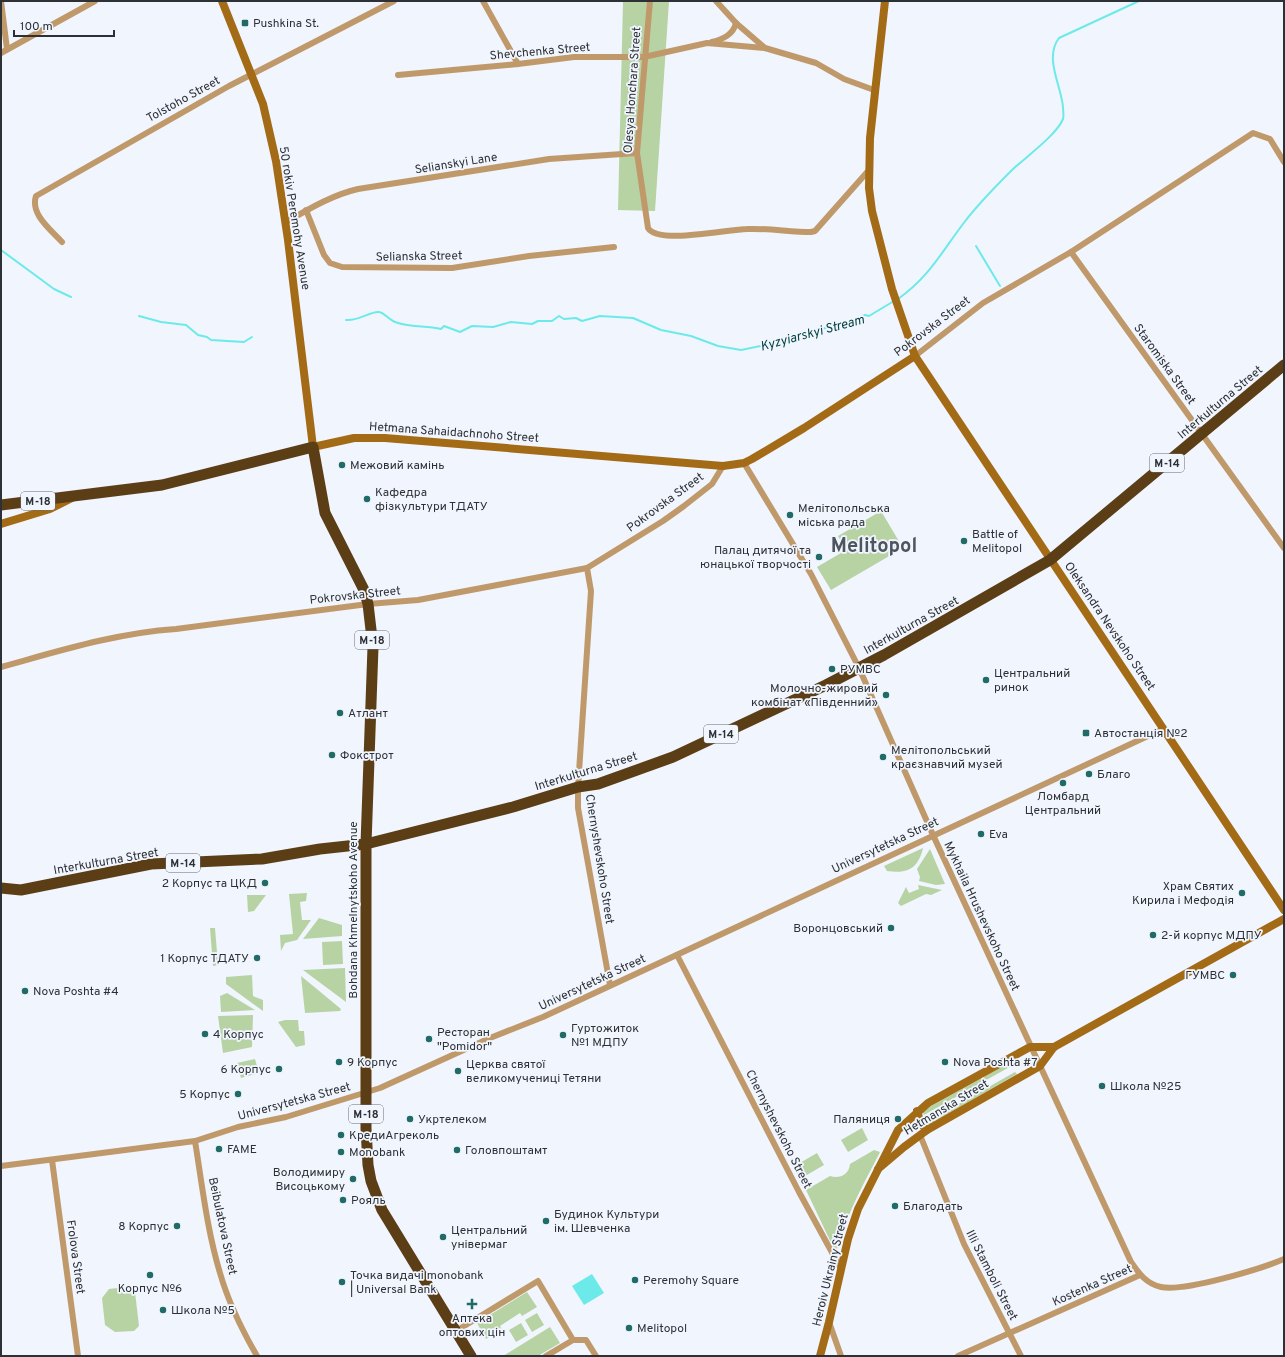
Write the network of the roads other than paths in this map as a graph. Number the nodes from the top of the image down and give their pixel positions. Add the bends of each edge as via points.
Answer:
1 (1, 1) edge
2 (95, 1) edge
3 (222, 1) edge
4 (394, 1) edge
5 (483, 1) edge
6 (650, 1) edge
7 (716, 1) edge
8 (885, 1) edge
9 (736, 23) junction
10 (707, 43) junction
11 (765, 48) junction
12 (8, 49) junction
13 (1, 52) edge
14 (644, 57) junction
15 (518, 64) junction
16 (251, 74) junction
17 (398, 75) dead end
18 (874, 90) junction
19 (637, 153) junction
20 (1284, 162) edge
21 (869, 170) junction
22 (306, 210) junction
23 (286, 222) junction
24 (62, 242) dead end
25 (614, 247) dead end
26 (1071, 252) junction
27 (915, 356) junction
28 (1284, 366) edge
29 (1202, 434) junction
30 (313, 447) junction
31 (744, 463) junction
32 (723, 466) junction
33 (75, 497) junction
34 (1, 505) edge
35 (1, 524) edge
36 (1284, 548) edge
37 (1050, 560) junction
38 (587, 568) junction
39 (368, 604) junction
40 (1, 667) edge
41 (859, 668) junction
42 (1163, 728) junction
43 (578, 787) junction
44 (933, 835) junction
45 (366, 844) junction
46 (1, 888) edge
47 (1284, 910) edge
48 (1284, 919) edge
49 (676, 955) junction
50 (610, 986) junction
51 (1030, 1047) junction
52 (1054, 1047) junction
53 (1040, 1066) junction
54 (366, 1093) junction
55 (917, 1111) junction
56 (924, 1133) junction
57 (195, 1141) junction
58 (52, 1160) junction
59 (1, 1166) edge
60 (878, 1169) junction
61 (1284, 1259) edge
62 (841, 1269) junction
63 (1140, 1275) junction
64 (829, 1322) junction
65 (456, 1331) junction
66 (1010, 1334) junction
67 (573, 1340) junction
68 (78, 1356) edge
69 (257, 1356) edge
70 (471, 1356) edge
71 (546, 1356) edge
72 (596, 1356) edge
73 (820, 1356) edge
74 (840, 1356) edge
75 (958, 1356) edge
76 (1021, 1356) edge

1 - 12 street
2 - 12 street
3 - 16 main road, 50 rokiv Peremohy Avenue
4 - 16 street, Tolstoho Street
5 - 15 street
6 - 14 street, Olesya Honchara Street
7 - 9 street
8 - 18 main road, Oleksandra Nevskoho Street
9 - 10 street, Shevchenka Street via 735,29 726,37
9 - 11 street
10 - 11 street, Shevchenka Street
10 - 14 street, Shevchenka Street
11 - 18 street, Shevchenka Street via 816,63 844,79
12 - 13 street
14 - 15 street, Shevchenka Street via 574,57
14 - 19 street, Olesya Honchara Street
15 - 17 street, Shevchenka Street
16 - 23 main road, 50 rokiv Peremohy Avenue via 264,111 276,161
16 - 24 street, Tolstoho Street via 36,196 34,203 37,214
18 - 21 main road, Oleksandra Nevskoho Street
19 - 21 street, Olesya Honchara Street via 648,228 656,234 678,235 746,229 811,232
19 - 22 street, Selianskyi Lane via 549,159 358,189
20 - 26 street, Pokrovska Street via 1270,139 1254,133
21 - 27 main road, Oleksandra Nevskoho Street via 872,211 892,289
22 - 23 street, Selianskyi Lane
22 - 25 street, Selianska Street via 324,255 330,263 342,267 452,268 529,256
23 - 30 main road, 50 rokiv Peremohy Avenue
26 - 27 street, Pokrovska Street via 983,303
26 - 29 street, Staromiska Street
27 - 31 main road, Pokrovska Street via 804,428
27 - 37 main road, Oleksandra Nevskoho Street
28 - 29 highway, Interkulturna Street / М-14
29 - 36 street, Staromiska Street
29 - 37 highway, Interkulturna Street / М-14
30 - 32 main road, Hetmana Sahaidachnoho Street via 354,438 386,438
30 - 33 highway, Hetmana Sahaidachnoho Street / М-18 via 162,485
30 - 39 highway, Bohdana Khmelnytskoho Avenue / М-18 via 325,513 364,590
31 - 32 main road, Pokrovska Street
31 - 41 street, Mykhaila Hrushevskoho Street via 811,574
32 - 38 street, Pokrovska Street via 712,484 684,506
33 - 34 highway, М-18
33 - 35 main road, Hetmana Sahaidachnoho Street via 50,509
37 - 41 highway, Interkulturna Street / М-14
37 - 42 main road, Oleksandra Nevskoho Street
38 - 39 street, Pokrovska Street via 418,600
38 - 43 street, Chernyshevskoho Street via 592,591
39 - 40 street, Pokrovska Street via 145,631
39 - 45 highway, Bohdana Khmelnytskoho Avenue / М-18 via 373,647
41 - 43 highway, Interkulturna Street / М-14 via 673,757 598,784
41 - 44 street, Mykhaila Hrushevskoho Street
42 - 44 street, Universytetska Street
42 - 47 main road, Oleksandra Nevskoho Street
43 - 45 highway, Interkulturna Street / М-14
43 - 50 street, Chernyshevskoho Street via 578,808
44 - 49 street, Universytetska Street
44 - 51 street, Mykhaila Hrushevskoho Street
45 - 46 highway, Interkulturna Street / М-14 via 262,859 151,864 21,890
45 - 54 highway, Bohdana Khmelnytskoho Avenue / М-18
48 - 52 main road, Hetmanska Street
49 - 50 street, Universytetska Street
49 - 62 street, Chernyshevskoho Street
50 - 54 street, Universytetska Street
51 - 52 main road, Hetmanska Street
51 - 53 street, Mykhaila Hrushevskoho Street
51 - 55 main road, Hetmanska Street via 928,1102
52 - 53 main road, Hetmanska Street
53 - 56 main road, Hetmanska Street
53 - 63 street, Mykhaila Hrushevskoho Street via 1131,1262
54 - 57 street, Universytetska Street
54 - 65 highway, Bohdana Khmelnytskoho Avenue / М-18 via 368,1166 375,1194 382,1210
55 - 56 main road
55 - 60 main road, Hetmanska Street via 898,1130
56 - 60 main road, Hetmanska Street
56 - 66 street, Illi Stamboli Street via 964,1244
57 - 58 street, Universytetska Street
57 - 69 street, Beibulatova Street via 208,1221 220,1274 231,1304
58 - 59 street, Universytetska Street
58 - 68 street, Frolova Street
60 - 62 main road, Heroiv Ukrainy Street via 858,1209
61 - 63 street, Kostenka Street via 1229,1277 1174,1287 1150,1283
62 - 64 main road, Heroiv Ukrainy Street
63 - 66 street, Kostenka Street
64 - 73 main road, Heroiv Ukrainy Street
64 - 74 street
65 - 67 street via 538,1281
65 - 70 highway, Bohdana Khmelnytskoho Avenue / М-18
66 - 75 street, Kostenka Street
66 - 76 street, Illi Stamboli Street
67 - 71 street
67 - 72 street via 586,1340

